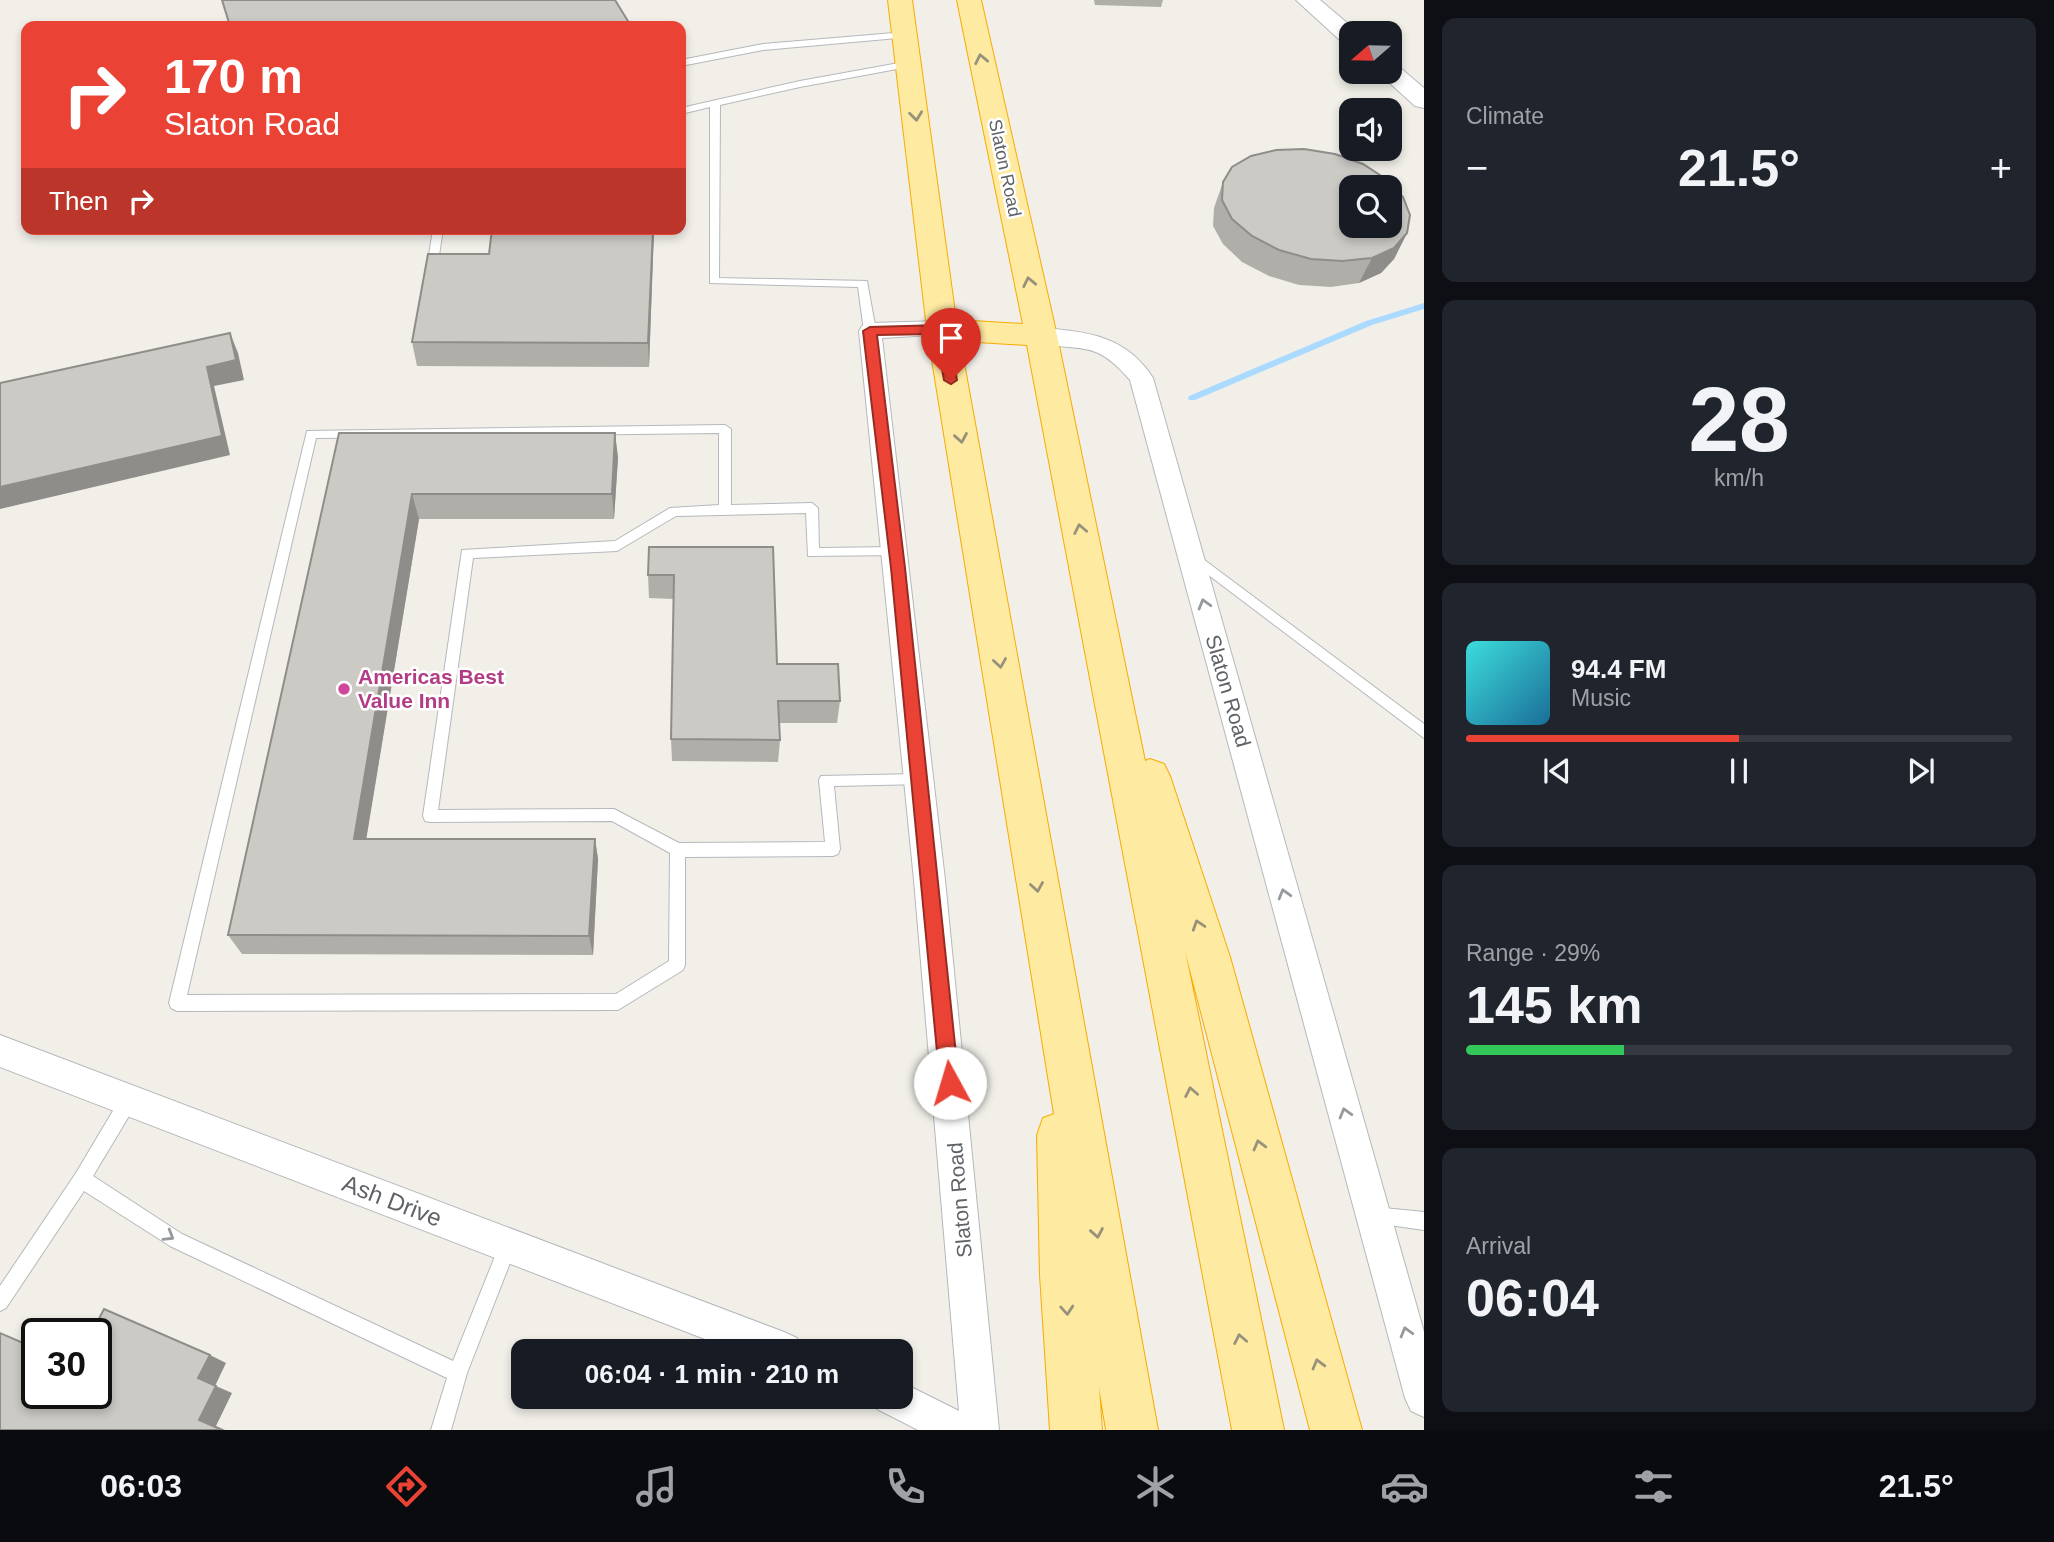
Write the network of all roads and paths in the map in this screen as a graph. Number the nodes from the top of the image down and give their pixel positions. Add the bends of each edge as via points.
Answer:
1 (900, 0) edge
2 (969, 0) edge
3 (1307, 0) edge
4 (1339, 28) edge
5 (908, 50) junction
6 (686, 61) edge
7 (1402, 82) edge
8 (1424, 101) edge
9 (715, 104) junction
10 (686, 110) edge
11 (437, 235) edge
12 (433, 262) edge
13 (942, 329) junction
14 (870, 331) junction
15 (1041, 336) junction
16 (725, 509) junction
17 (896, 552) junction
18 (1190, 554) junction
19 (1093, 596) junction
20 (1424, 732) edge
21 (919, 780) junction
22 (677, 850) junction
23 (1055, 997) junction
24 (0, 1051) edge
25 (129, 1100) junction
26 (82, 1180) junction
27 (1374, 1216) junction
28 (1424, 1221) edge
29 (508, 1245) junction
30 (0, 1302) edge
31 (753, 1339) edge
32 (458, 1373) junction
33 (1424, 1398) edge
34 (913, 1408) edge
35 (441, 1430) edge
36 (958, 1430) edge
37 (980, 1430) edge
38 (1076, 1430) edge
39 (1132, 1430) edge
40 (1258, 1430) edge
41 (1336, 1430) edge

1 - 5 highway
15 -> 2 highway, Slaton Road
3 - 4 street
5 - 6 lane via 763,47
5 - 9 lane
5 -> 13 highway
7 - 8 street
9 - 10 lane
9 - 14 lane via 714,281 863,284
11 - 12 lane
13 - 14 street
13 - 15 highway
13 -> 23 highway
14 - 17 street, Slaton Road
15 - 18 street, Slaton Road via 1095,340 1124,356 1141,378
19 -> 15 highway, Slaton Road
16 - 17 lane via 812,508 813,553
16 - 22 lane via 674,511 617,546 467,553 430,816 614,815
16 - 22 lane via 725,429 311,433 177,1003 618,1002 677,965
17 - 21 street, Slaton Road
18 - 20 lane
27 -> 18 street, Slaton Road
40 -> 19 highway, Slaton Road
41 -> 19 highway via 1208,957
21 - 22 lane via 826,780 833,849
21 - 37 street, Slaton Road
23 -> 38 highway
23 -> 39 highway
24 - 25 street, Ash Drive
25 - 26 lane
25 - 29 street, Ash Drive
26 - 30 lane
26 -> 32 lane via 176,1240
27 - 28 lane
33 -> 27 street, Slaton Road
29 - 31 street, Ash Drive
29 - 32 lane
32 - 35 lane
34 - 36 street

